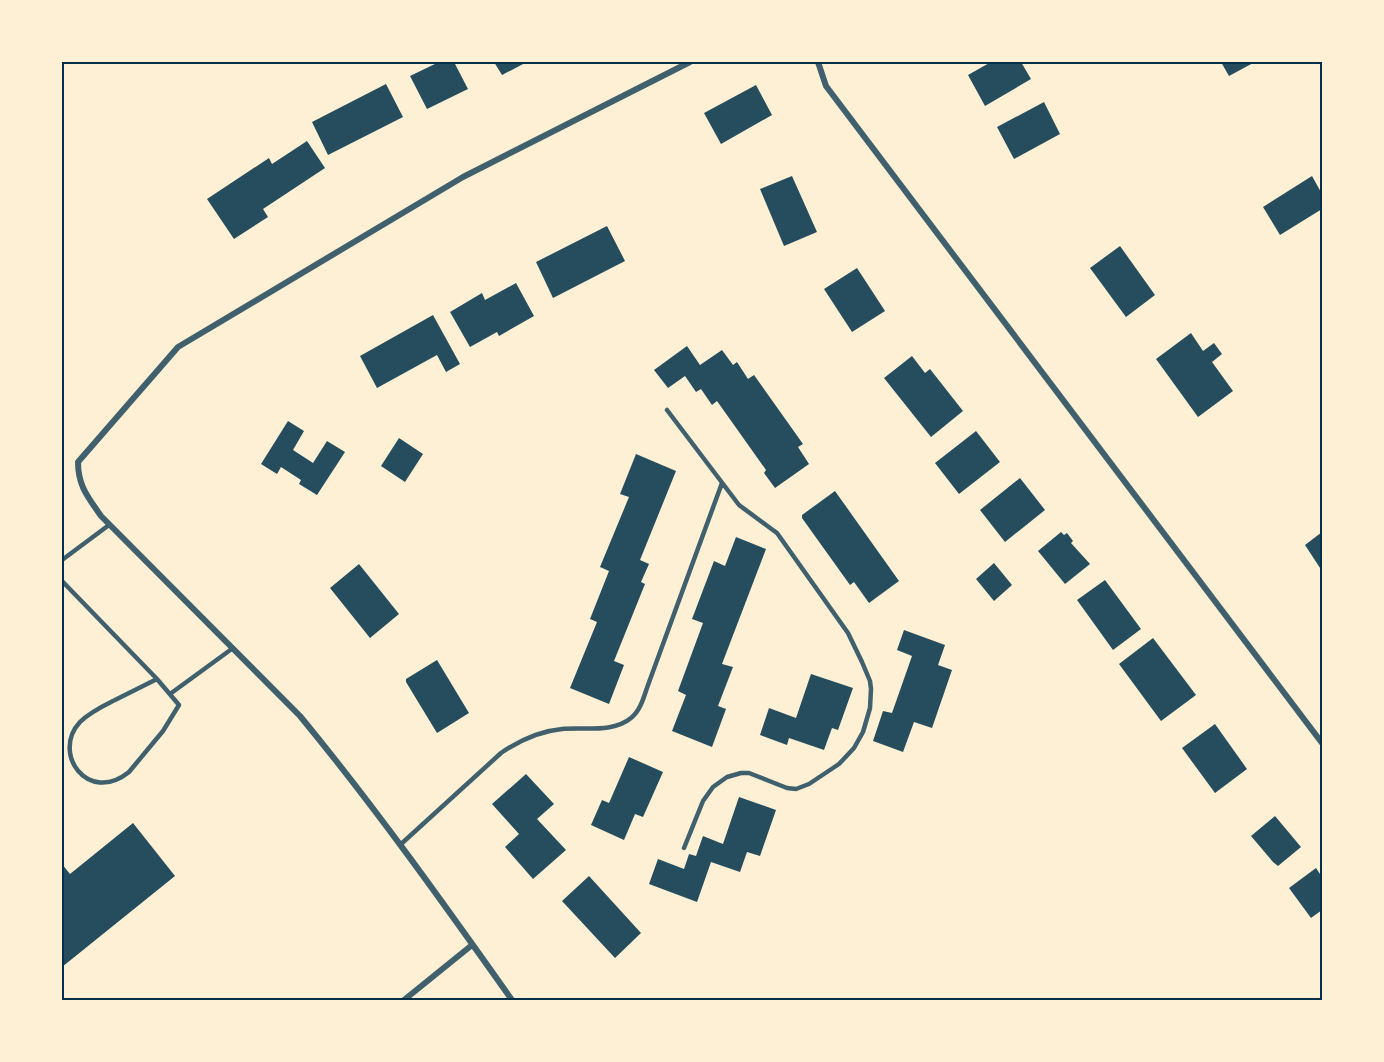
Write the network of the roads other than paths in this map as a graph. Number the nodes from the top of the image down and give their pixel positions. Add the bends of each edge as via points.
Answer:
1 (690, 62) edge
2 (818, 62) edge
3 (667, 410) dead end
4 (722, 483) junction
5 (109, 525) junction
6 (62, 560) edge
7 (62, 581) edge
8 (233, 648) junction
9 (157, 679) junction
10 (171, 694) junction
11 (1323, 743) edge
12 (400, 845) junction
13 (684, 848) dead end
14 (472, 945) junction
15 (404, 1000) edge
16 (512, 1000) edge

1 - 5 street via 463,177 178,347 78,462 78,476 86,495
2 - 11 street via 833,96
3 - 4 lane
4 - 12 lane via 636,713 615,726 561,729 511,746
4 - 13 lane via 739,505 777,533 848,633 867,674 871,699 863,732 839,764 796,789 748,773 727,777 703,801
5 - 6 lane
5 - 8 street
7 - 9 lane
8 - 10 lane
8 - 12 street via 300,716
9 - 10 lane
9 - 10 lane via 92,712 79,723 71,736 70,754 80,772 101,783 116,780 129,771 179,705
12 - 14 street
14 - 15 street
14 - 16 street

